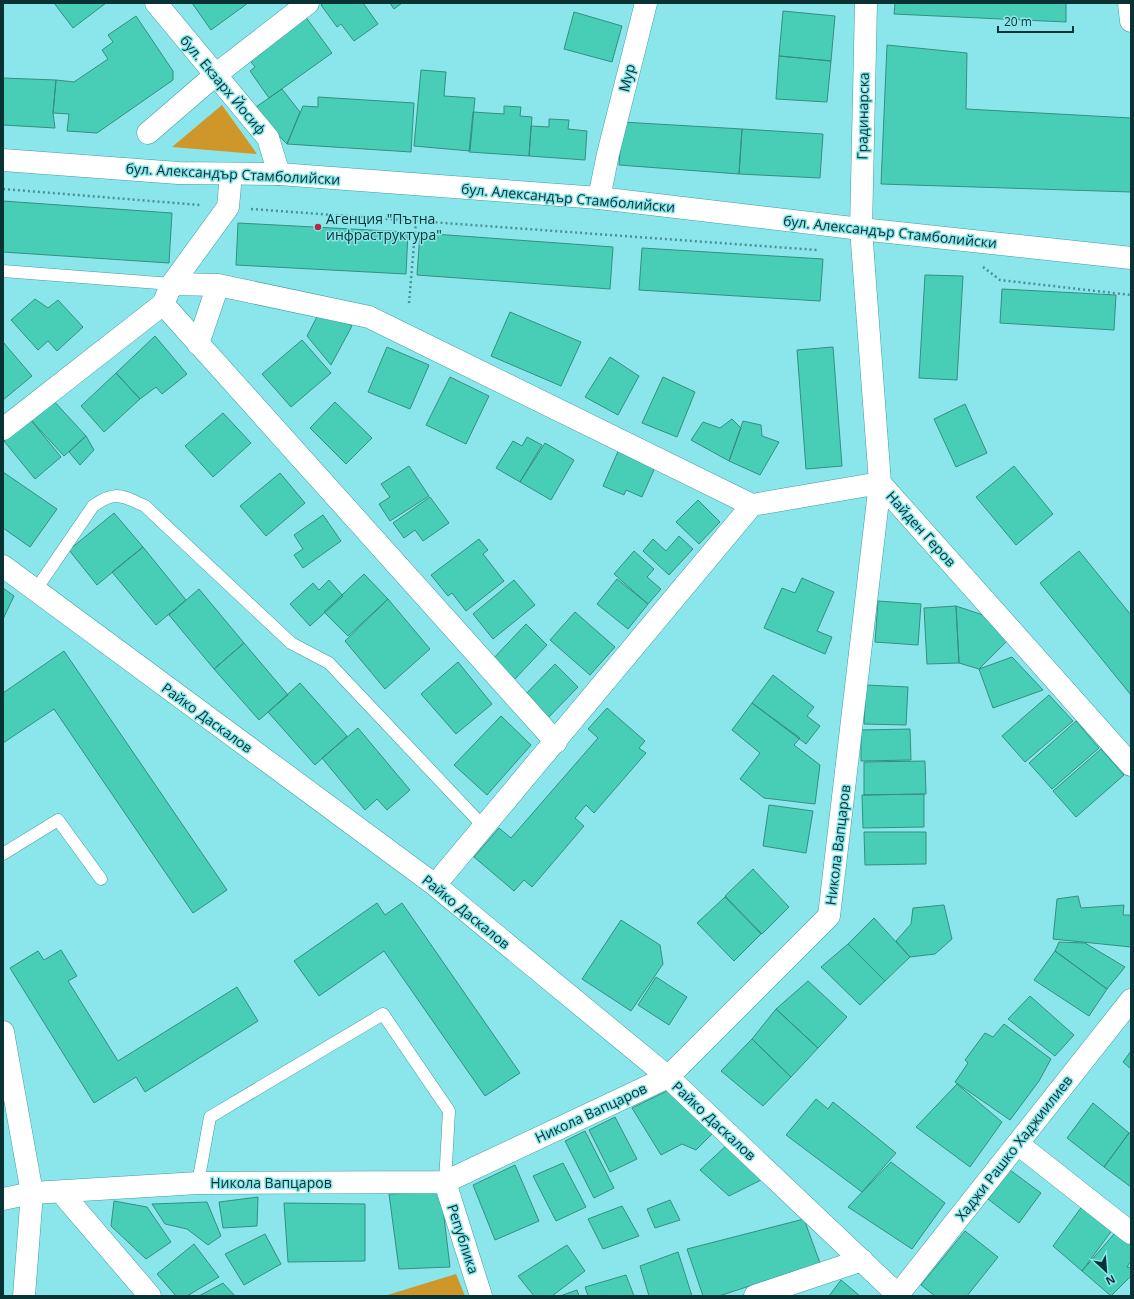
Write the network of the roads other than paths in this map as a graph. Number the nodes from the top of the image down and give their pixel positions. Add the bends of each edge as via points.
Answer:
1 (156, 3) edge
2 (308, 3) edge
3 (646, 3) edge
4 (866, 3) edge
5 (1129, 3) edge
6 (1131, 21) edge
7 (214, 76) junction
8 (148, 133) dead end
9 (3, 160) edge
10 (231, 174) junction
11 (279, 174) junction
12 (599, 198) junction
13 (860, 229) junction
14 (1131, 258) edge
15 (3, 271) edge
16 (172, 284) junction
17 (218, 286) junction
18 (163, 304) junction
19 (198, 344) junction
20 (3, 429) edge
21 (880, 483) junction
22 (752, 505) junction
23 (3, 566) edge
24 (35, 591) junction
25 (556, 742) junction
26 (1131, 765) edge
27 (484, 827) junction
28 (3, 854) edge
29 (102, 879) dead end
30 (435, 886) junction
31 (1131, 1000) edge
32 (3, 1032) edge
33 (668, 1077) junction
34 (1018, 1144) junction
35 (444, 1182) junction
36 (198, 1184) junction
37 (60, 1192) junction
38 (32, 1193) junction
39 (3, 1199) edge
40 (1131, 1233) edge
41 (862, 1260) junction
42 (24, 1296) edge
43 (150, 1296) edge
44 (481, 1296) edge
45 (756, 1296) edge
46 (898, 1296) edge

1 - 7 street, бул. Екзарх Йосиф
2 - 7 street
3 - 12 street, Мур
4 - 13 street, Градинарска
5 - 6 street
7 - 8 street
7 - 11 street, бул. Екзарх Йосиф via 268,138
9 - 10 street, бул. Александър Стамболийски via 163,172
10 - 11 street, бул. Александър Стамболийски
10 - 16 street via 228,207
11 - 12 street, бул. Александър Стамболийски
12 - 13 street, бул. Александър Стамболийски
13 - 14 street, бул. Александър Стамболийски
13 - 21 street, Найден Геров
15 - 16 lane
16 - 17 street
16 - 18 street
17 - 19 street
17 - 22 street via 369,317
18 - 19 street
18 - 20 street
19 - 25 street
21 - 22 street
21 - 26 street, Найден Геров
21 - 33 street, Никола Вапцаров via 829,916
22 - 25 street
23 - 24 street, Райко Даскалов
24 - 27 lane via 93,506 104,499 119,495 146,506 292,643 329,663
24 - 30 street, Райко Даскалов
25 - 27 street
27 - 30 street
28 - 29 lane via 58,820
30 - 33 street, Райко Даскалов
31 - 34 street, Хаджи Рашко Хаджиилиев
32 - 38 street
33 - 35 street, Никола Вапцаров
33 - 41 street, Райко Даскалов
34 - 40 street
34 - 46 street, Хаджи Рашко Хаджиилиев
35 - 36 street, Никола Вапцаров
35 - 36 lane via 448,1111 382,1014 210,1117
35 - 44 street, Република
36 - 37 street, Никола Вапцаров
37 - 38 street, Никола Вапцаров
37 - 43 street
38 - 39 street, Никола Вапцаров
38 - 42 street
41 - 45 street
41 - 46 street, Райко Даскалов

